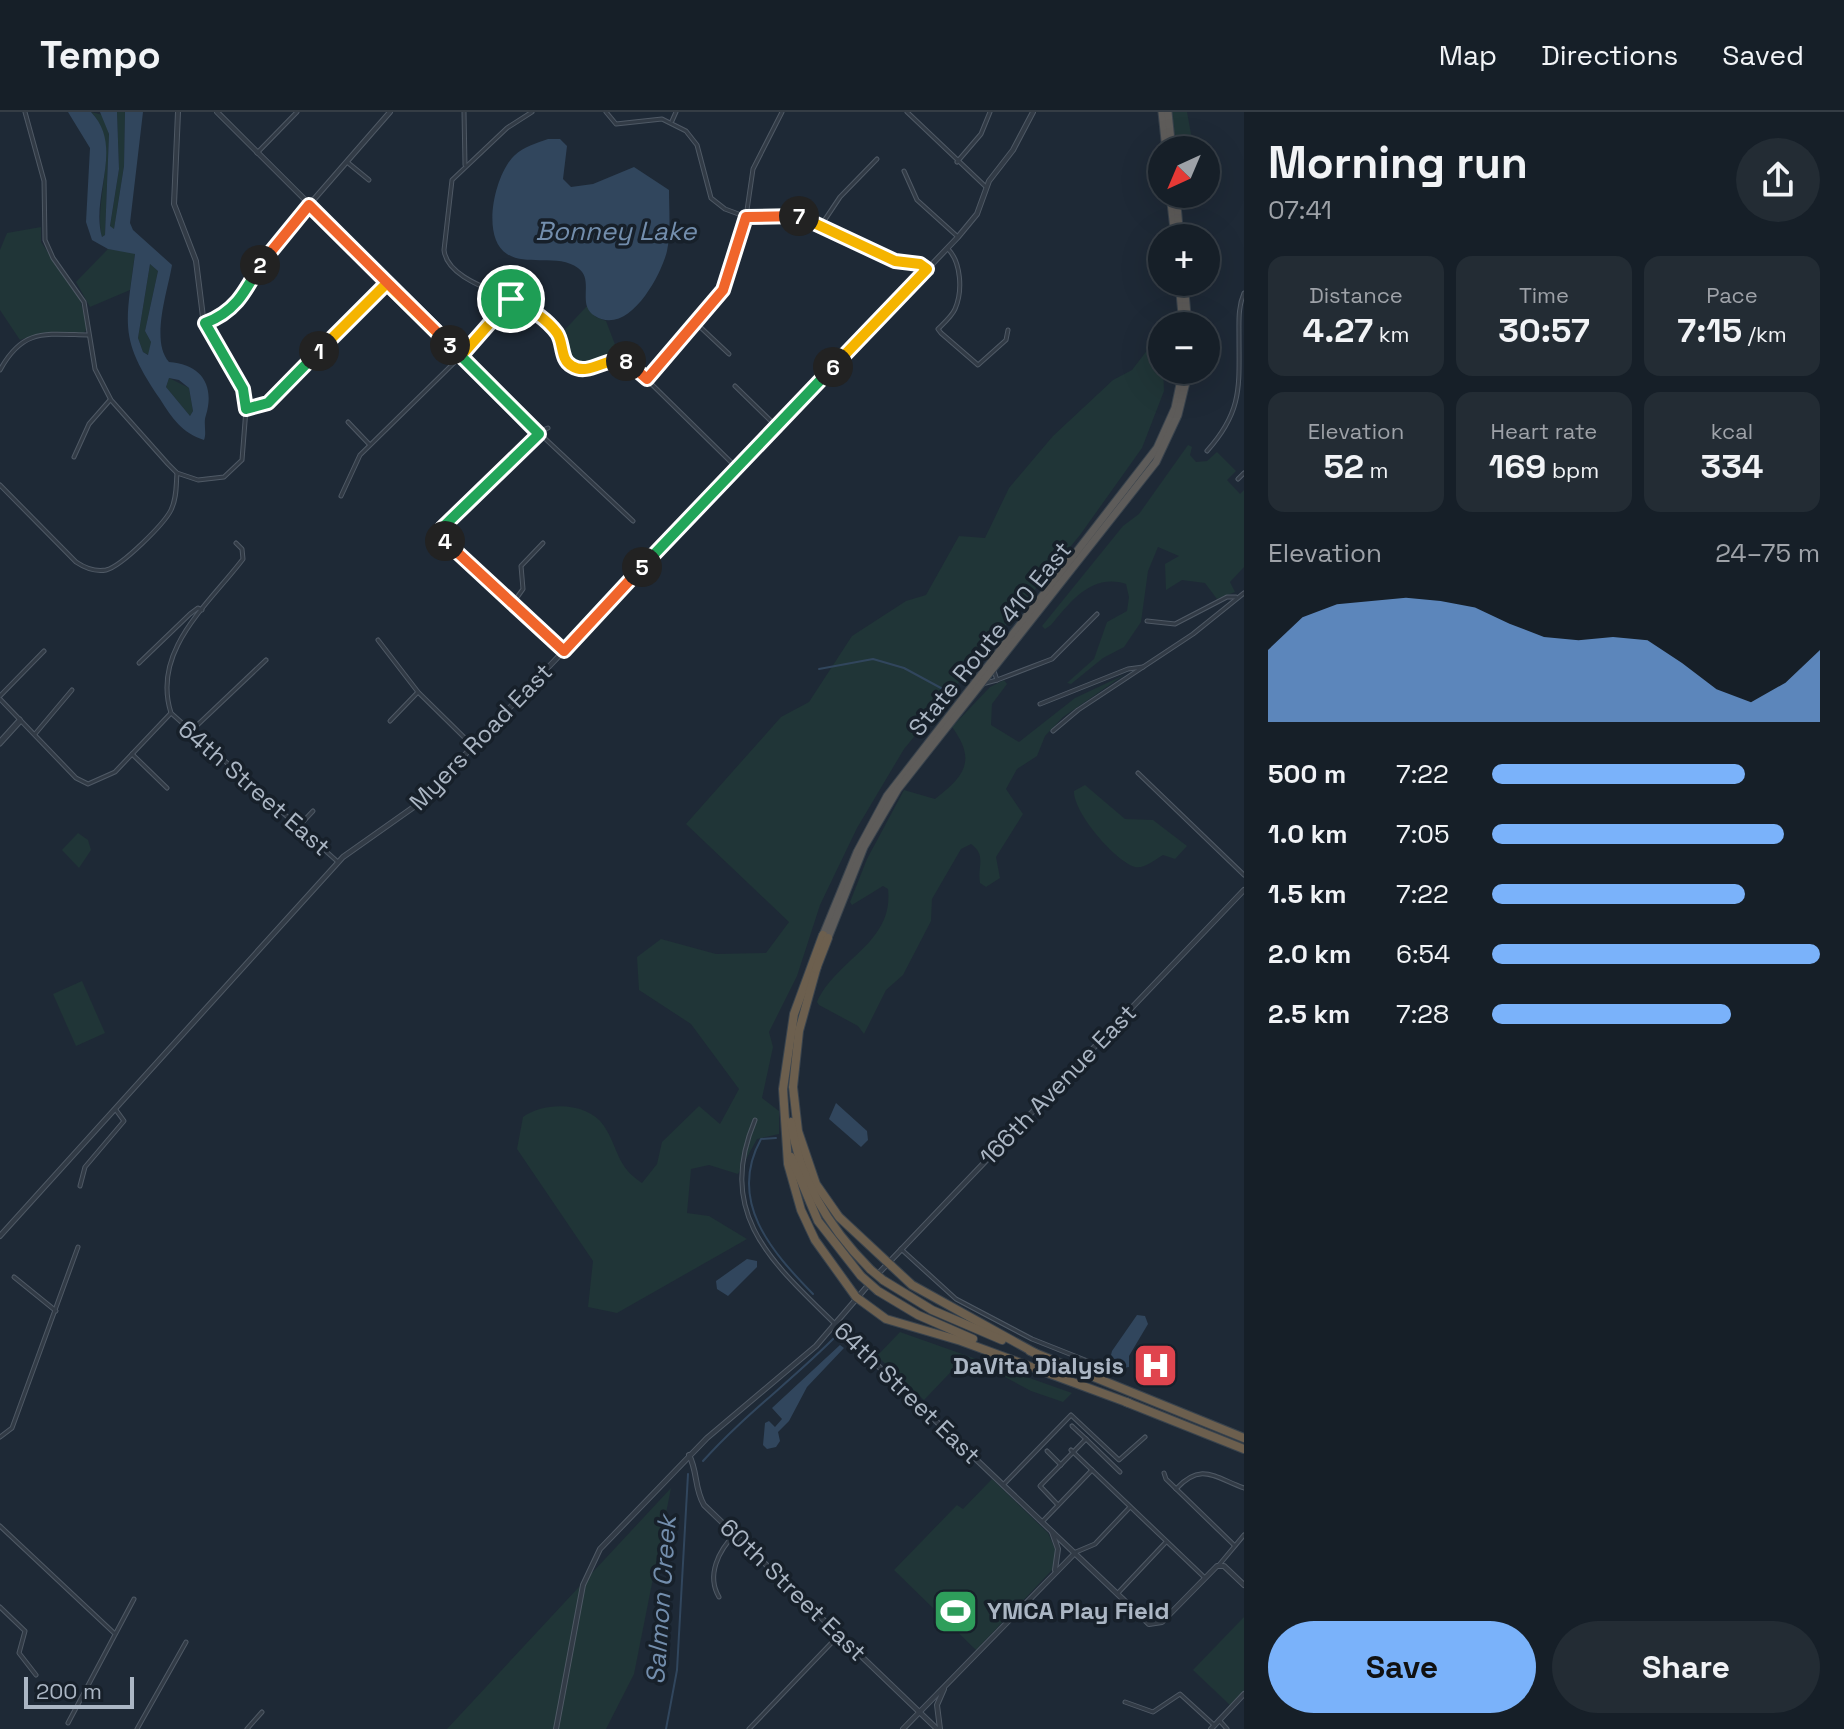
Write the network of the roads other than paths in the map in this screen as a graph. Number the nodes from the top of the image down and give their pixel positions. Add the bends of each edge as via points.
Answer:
1 (25, 112) edge
2 (178, 112) edge
3 (217, 112) edge
4 (297, 112) edge
5 (390, 112) edge
6 (464, 112) edge
7 (532, 112) edge
8 (606, 112) edge
9 (676, 112) edge
10 (782, 112) edge
11 (907, 112) edge
12 (990, 112) edge
13 (1033, 112) edge
14 (1165, 112) edge
15 (672, 121) junction
16 (1168, 136) edge
17 (257, 153) junction
18 (877, 159) dead end
19 (347, 162) junction
20 (957, 162) junction
21 (465, 165) junction
22 (904, 171) dead end
23 (369, 180) dead end
24 (987, 188) junction
25 (309, 205) junction
26 (746, 217) junction
27 (822, 224) junction
28 (958, 237) junction
29 (948, 249) junction
30 (927, 269) junction
31 (387, 283) junction
32 (1244, 293) edge
33 (511, 299) junction
34 (205, 323) junction
35 (697, 324) junction
36 (1008, 330) dead end
37 (90, 335) junction
38 (729, 354) dead end
39 (461, 356) junction
40 (0, 370) edge
41 (647, 379) junction
42 (1181, 384) edge
43 (1184, 384) edge
44 (735, 386) dead end
45 (111, 400) junction
46 (246, 409) junction
47 (348, 422) dead end
48 (776, 426) junction
49 (548, 428) dead end
50 (538, 432) junction
51 (369, 444) junction
52 (1207, 451) dead end
53 (74, 457) dead end
54 (737, 468) junction
55 (177, 473) junction
56 (1244, 473) edge
57 (1238, 479) dead end
58 (0, 485) edge
59 (341, 496) dead end
60 (633, 521) dead end
61 (236, 543) dead end
62 (543, 543) dead end
63 (1244, 593) edge
64 (1236, 597) junction
65 (513, 603) junction
66 (202, 610) junction
67 (1097, 614) dead end
68 (1147, 621) dead end
69 (378, 640) dead end
70 (44, 651) dead end
71 (564, 651) junction
72 (1004, 654) junction
73 (266, 660) dead end
74 (139, 663) dead end
75 (1143, 667) junction
76 (997, 680) junction
77 (979, 685) junction
78 (72, 690) dead end
79 (418, 692) junction
80 (0, 698) edge
81 (1040, 704) dead end
82 (171, 713) junction
83 (20, 720) junction
84 (390, 721) dead end
85 (1053, 731) dead end
86 (190, 732) junction
87 (35, 734) junction
88 (0, 742) edge
89 (473, 746) junction
90 (132, 754) junction
91 (1138, 773) dead end
92 (167, 788) dead end
93 (313, 811) dead end
94 (298, 827) junction
95 (338, 862) junction
96 (1244, 875) edge
97 (1244, 890) edge
98 (826, 937) junction
99 (817, 966) junction
100 (116, 1110) junction
101 (755, 1120) dead end
102 (785, 1125) junction
103 (80, 1186) dead end
104 (0, 1236) edge
105 (78, 1247) dead end
106 (901, 1249) junction
107 (888, 1264) junction
108 (14, 1277) dead end
109 (856, 1297) junction
110 (56, 1311) junction
111 (835, 1324) junction
112 (1035, 1353) junction
113 (1102, 1362) dead end
114 (1129, 1403) junction
115 (1072, 1426) dead end
116 (0, 1437) edge
117 (1145, 1437) dead end
118 (1244, 1438) edge
119 (1086, 1439) junction
120 (1244, 1449) edge
121 (1047, 1451) dead end
122 (1072, 1451) junction
123 (689, 1455) junction
124 (1061, 1465) junction
125 (1092, 1470) junction
126 (1120, 1472) dead end
127 (1164, 1473) dead end
128 (1003, 1485) junction
129 (1244, 1488) edge
130 (1176, 1489) junction
131 (1058, 1505) junction
132 (1130, 1507) junction
133 (1042, 1522) junction
134 (0, 1526) edge
135 (1051, 1530) junction
136 (735, 1534) junction
137 (1244, 1535) edge
138 (1166, 1542) junction
139 (1234, 1545) junction
140 (1075, 1553) junction
141 (1219, 1565) junction
142 (1052, 1575) junction
143 (1204, 1577) junction
144 (1244, 1585) edge
145 (1117, 1594) junction
146 (719, 1597) dead end
147 (134, 1599) dead end
148 (0, 1607) edge
149 (114, 1633) junction
150 (839, 1635) junction
151 (186, 1642) dead end
152 (36, 1675) dead end
153 (947, 1684) junction
154 (1244, 1694) edge
155 (1125, 1702) dead end
156 (262, 1712) dead end
157 (920, 1712) junction
158 (1219, 1720) junction
159 (68, 1723) dead end
160 (1212, 1727) edge
161 (137, 1729) edge
162 (247, 1729) edge
163 (556, 1729) edge
164 (749, 1729) edge
165 (903, 1729) edge
166 (939, 1729) edge
167 (1227, 1729) edge

1 - 37 street via 44,181 45,240 84,302
2 - 34 street via 174,204 196,261
3 - 17 street
4 - 17 street
5 - 19 street
6 - 21 street
7 - 21 street
8 - 15 street via 619,125
9 - 15 street
10 - 26 street via 753,169
11 - 20 street
12 - 20 street via 981,134
13 - 24 street, Myers Road East
14 - 16 highway
15 - 26 street via 695,141 713,201
17 - 25 street
18 - 27 street
19 - 23 street
19 - 25 street
20 - 24 street
21 - 33 street via 450,185 445,258
22 - 28 street via 912,194
24 - 28 street, Myers Road East via 977,214
25 - 31 street
25 - 34 street via 272,247 235,307
26 - 27 street via 804,216
26 - 35 street via 729,279
27 - 30 street via 884,256
28 - 29 street, Myers Road East
29 - 30 street, Myers Road East
29 - 36 street via 958,263 957,302 938,329 978,365 1006,340
30 - 48 street, Myers Road East
31 - 39 street
31 - 46 street via 273,399
32 - 52 street via 1238,400 1225,431
33 - 39 street
33 - 41 street via 555,331 572,366 584,369 622,359
34 - 46 street via 243,389
35 - 38 street
35 - 41 street
37 - 40 street via 29,337
37 - 45 street via 95,369
39 - 50 street
39 - 51 street
41 - 54 street
42 - 98 highway, State Route 410 East via 1167,429 1146,465 887,796 857,852
43 - 72 highway, State Route 410 East via 1178,415 1151,468
44 - 48 street
45 - 53 street via 89,424
45 - 55 street
46 - 55 street via 243,456 232,472 206,480
47 - 51 street
48 - 54 street, Myers Road East
49 - 50 street
50 - 60 street
50 - 65 street via 440,533
51 - 59 street
54 - 71 street, Myers Road East
55 - 58 street via 167,516 119,563 98,570 76,562
56 - 57 street
61 - 66 street via 244,556
62 - 65 street via 521,566 523,589
63 - 64 street
64 - 68 street via 1175,624
64 - 75 street
65 - 71 street
66 - 74 street via 190,614
66 - 82 street via 169,664 166,689
67 - 76 street via 1052,659
69 - 79 street
70 - 80 street
71 - 89 street, Myers Road East
72 - 76 street via 994,670
72 - 77 highway, State Route 410 East
73 - 86 street
75 - 81 street
75 - 85 street
76 - 77 street
77 - 98 highway, State Route 410 East via 911,770 876,824
78 - 87 street
79 - 84 street
79 - 89 street
80 - 83 street
82 - 86 street, 64th Street East
82 - 90 street
83 - 87 street
83 - 88 street
86 - 94 street, 64th Street East
87 - 90 street via 88,784 107,777
89 - 95 street, Myers Road East via 404,817
90 - 92 street
91 - 96 street
93 - 94 street
94 - 95 street, 64th Street East
95 - 100 street, Myers Road East
97 - 106 street, 166th Avenue East
98 - 99 highway
98 - 102 highway via 790,1028 783,1078
99 - 107 highway via 795,1055 798,1131 811,1173 830,1206
99 - 112 highway, bridge via 800,1013 789,1097 794,1142 821,1207 883,1280 932,1310
100 - 103 street via 123,1119 85,1167
100 - 104 street, Myers Road East
101 - 111 street, 64th Street East via 742,1168 750,1225 773,1261
102 - 109 highway via 788,1164 804,1220
102 - 114 highway, bridge via 812,1211 834,1245 878,1291 949,1330
105 - 110 street
106 - 107 street, 166th Avenue East
106 - 113 street via 956,1299 1040,1342 1095,1364
107 - 109 street, 166th Avenue East
107 - 112 highway via 922,1293
108 - 110 street
109 - 111 street, 166th Avenue East
109 - 114 highway via 886,1319
110 - 116 street via 12,1428
111 - 123 street, 166th Avenue East via 809,1353
111 - 128 street, 64th Street East
112 - 118 highway
114 - 120 highway
115 - 119 street
117 - 128 street via 1119,1460 1071,1415
119 - 122 street
119 - 126 street
121 - 124 street
122 - 124 street
122 - 125 street
123 - 136 street, 60th Street East via 702,1501
123 - 163 street, 166th Avenue East via 613,1532 590,1566
124 - 131 street via 1040,1486
125 - 131 street
125 - 132 street
127 - 130 street
128 - 133 street, 64th Street East
129 - 130 street via 1199,1472
130 - 139 street
131 - 133 street
132 - 138 street
132 - 140 street via 1095,1544
133 - 135 street, 64th Street East
134 - 149 street
135 - 140 street, 64th Street East
135 - 142 street via 1058,1555
136 - 146 street via 717,1557
136 - 150 street, 60th Street East
137 - 139 street
138 - 143 street
138 - 145 street
139 - 141 street
140 - 142 street
140 - 145 street, 64th Street East
141 - 143 street
141 - 144 street
142 - 153 street
143 - 145 street, 64th Street East via 1162,1622 1152,1625
147 - 149 street
148 - 152 street via 25,1631 19,1653
149 - 159 street
150 - 157 street, 60th Street East
150 - 164 street
151 - 161 street
153 - 157 street
153 - 166 street via 937,1705
154 - 158 street
155 - 160 street via 1153,1712 1180,1694
156 - 162 street
157 - 165 street
157 - 166 street, 60th Street East
158 - 160 street
158 - 167 street

